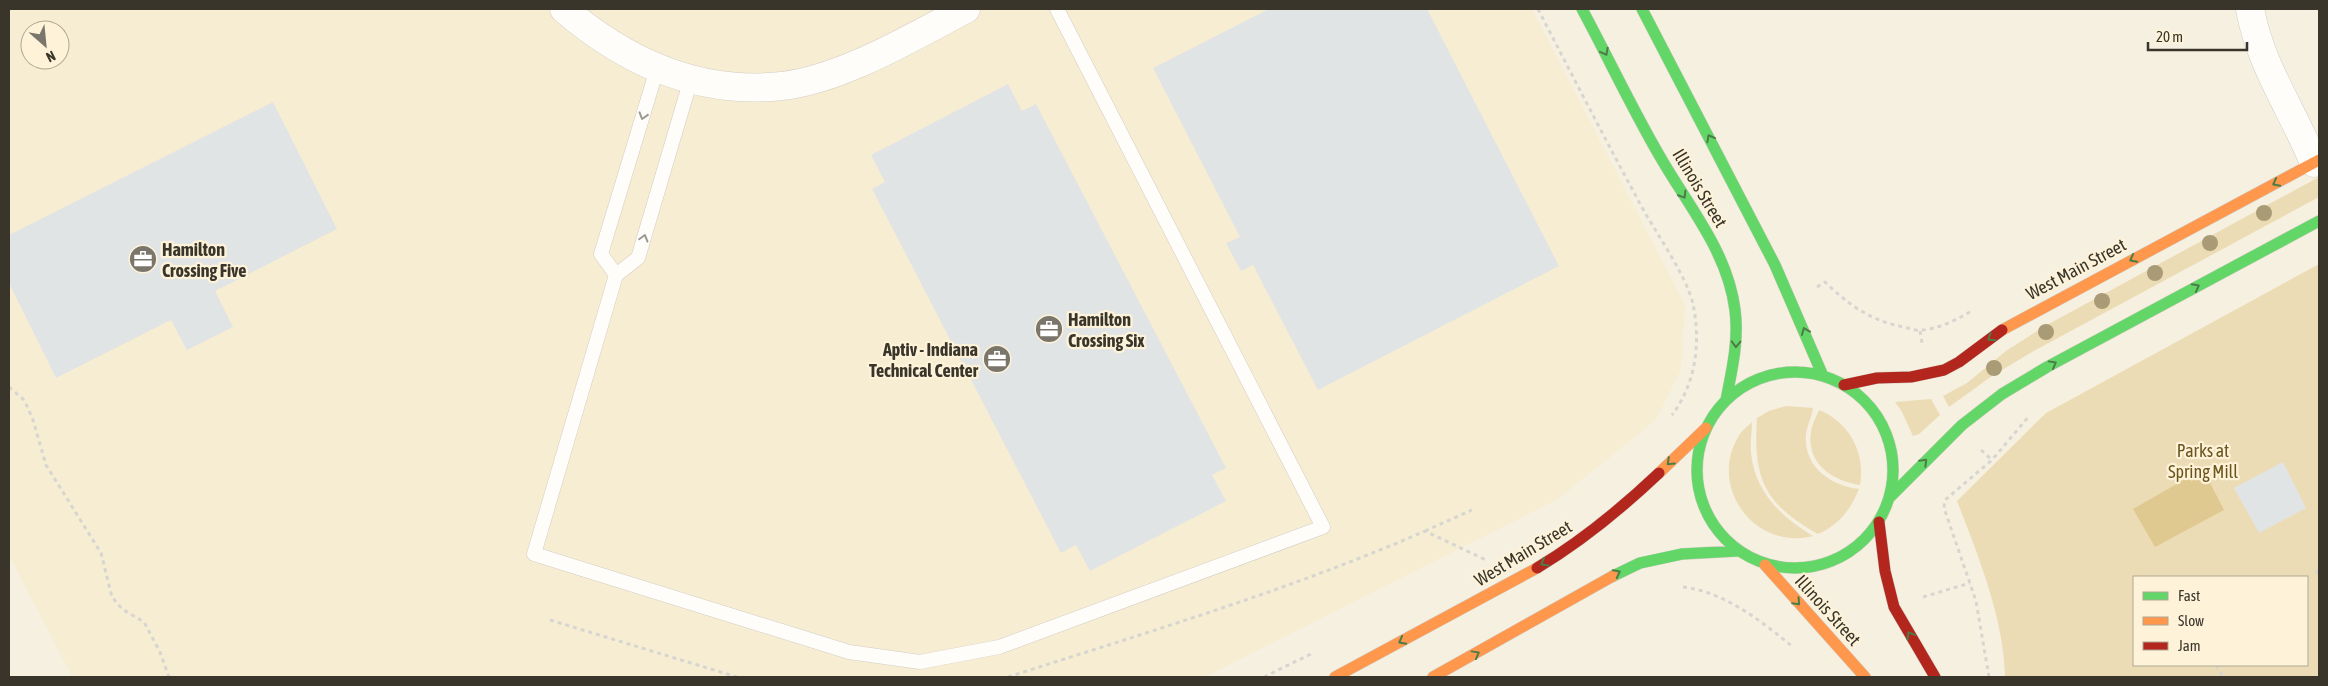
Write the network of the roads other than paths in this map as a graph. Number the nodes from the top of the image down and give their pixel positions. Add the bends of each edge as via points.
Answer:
1 (564, 9) edge
2 (966, 9) edge
3 (1057, 9) edge
4 (1582, 9) edge
5 (1642, 9) edge
6 (2250, 9) edge
7 (657, 69) junction
8 (691, 79) junction
9 (2316, 162) edge
10 (2319, 221) edge
11 (616, 275) junction
12 (1824, 376) junction
13 (1844, 384) junction
14 (1726, 400) junction
15 (1706, 428) junction
16 (1890, 497) junction
17 (1879, 522) junction
18 (1737, 550) junction
19 (1765, 565) junction
20 (1335, 677) edge
21 (1433, 677) edge
22 (1865, 677) edge
23 (1935, 677) edge

1 - 7 street via 590,31
2 - 8 street via 864,60 820,77 783,86 744,88
3 - 11 lane via 1323,528 998,647 920,662 849,652 534,554
4 -> 14 street, Illinois Street via 1648,135 1724,265 1736,320 1735,360
12 -> 5 street, Illinois Street via 1775,265
6 - 9 street via 2265,63
7 - 8 street
7 -> 11 lane via 601,254
11 -> 8 lane via 638,258
9 -> 13 street, West Main Street via 2006,327 1944,370
16 -> 10 street via 1950,436 1988,404 2047,367
12 - 13 street
12 - 14 street via 1806,372 1772,375 1755,381
13 - 16 street via 1862,398 1886,432 1892,449
14 - 15 street
15 - 18 street via 1698,452 1697,473 1702,500 1722,537
15 -> 20 street, West Main Street via 1628,503 1570,548
16 - 17 street
17 - 19 street via 1864,541 1831,562 1790,568
23 -> 17 street via 1894,607 1885,571
18 - 19 street
21 -> 18 street via 1640,563 1682,554
19 -> 22 street, Illinois Street

